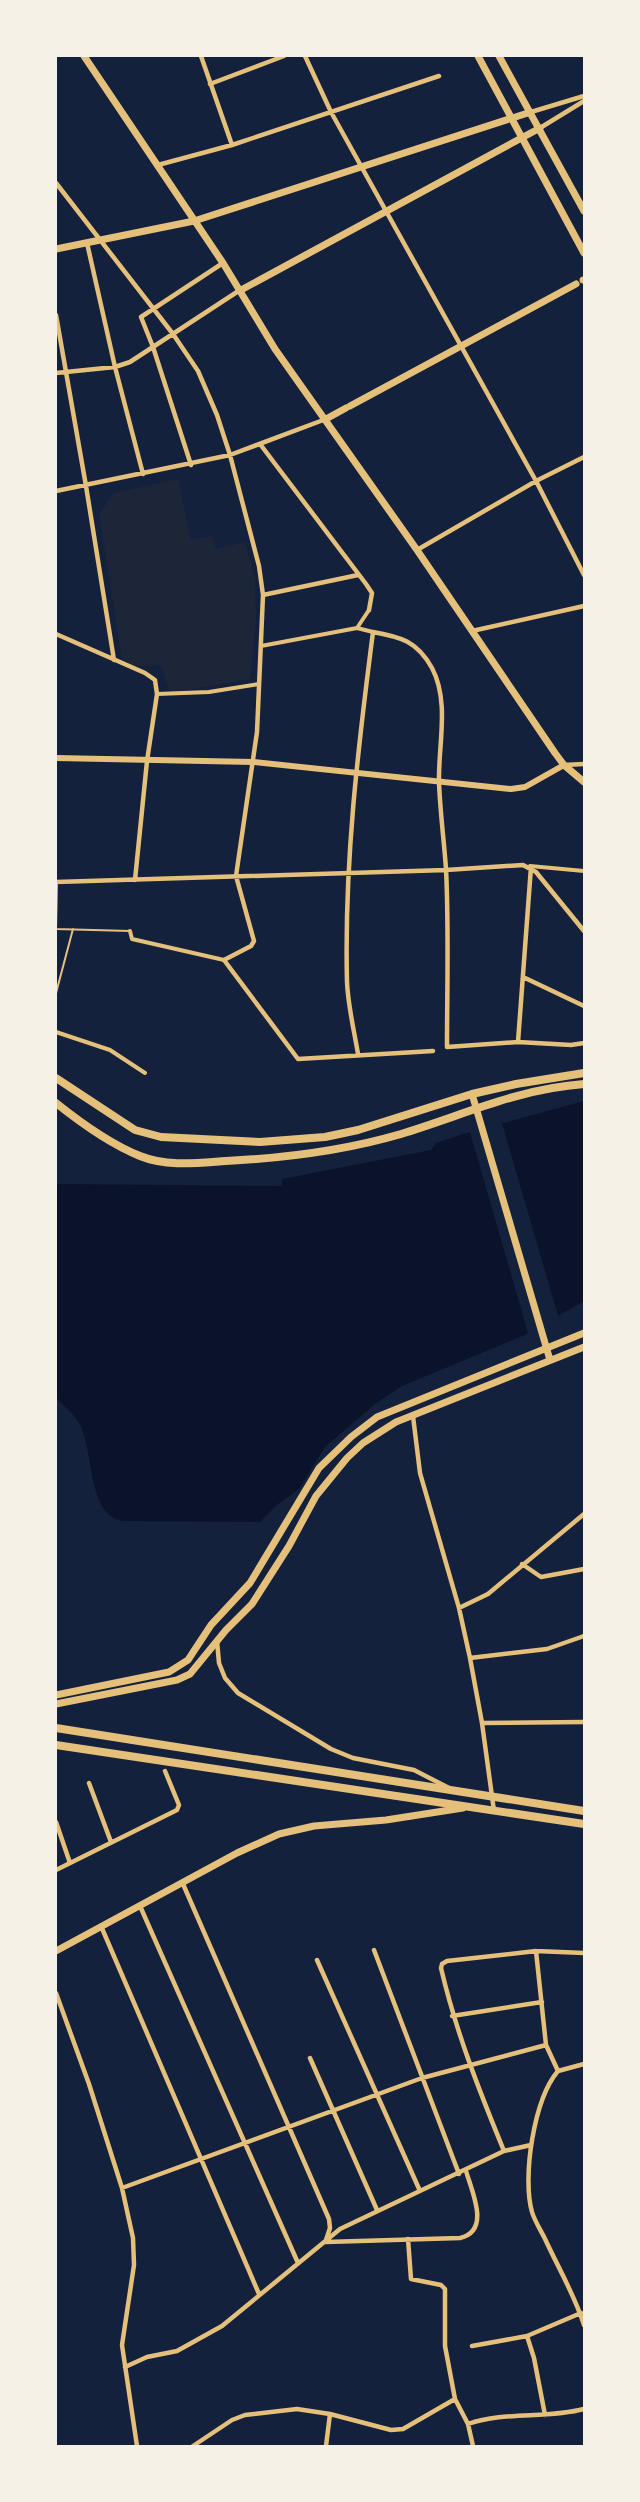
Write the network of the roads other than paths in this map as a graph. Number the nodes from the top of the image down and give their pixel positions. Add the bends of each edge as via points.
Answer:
1 (84, 56) edge
2 (201, 56) edge
3 (284, 56) edge
4 (305, 56) edge
5 (478, 56) edge
6 (499, 56) edge
7 (439, 76) dead end
8 (210, 84) junction
9 (585, 96) edge
10 (585, 101) edge
11 (331, 112) junction
12 (531, 112) junction
13 (512, 117) junction
14 (540, 128) junction
15 (522, 136) junction
16 (232, 145) junction
17 (158, 165) junction
18 (363, 166) junction
19 (56, 183) edge
20 (387, 210) junction
21 (585, 211) edge
22 (194, 221) junction
23 (101, 240) junction
24 (87, 243) junction
25 (56, 249) edge
26 (585, 254) edge
27 (224, 263) junction
28 (576, 284) dead end
29 (241, 290) junction
30 (152, 309) junction
31 (56, 315) edge
32 (173, 334) junction
33 (153, 346) junction
34 (459, 346) junction
35 (115, 367) junction
36 (65, 372) junction
37 (56, 373) edge
38 (326, 419) junction
39 (260, 444) junction
40 (230, 455) junction
41 (585, 457) edge
42 (191, 465) junction
43 (143, 474) junction
44 (536, 481) junction
45 (86, 486) junction
46 (56, 490) edge
47 (417, 550) junction
48 (358, 575) junction
49 (585, 575) edge
50 (263, 595) junction
51 (585, 606) edge
52 (369, 610) joint
53 (357, 628) junction
54 (472, 631) junction
55 (373, 632) junction
56 (56, 634) edge
57 (261, 646) junction
58 (114, 660) junction
59 (259, 684) junction
60 (157, 694) junction
61 (56, 758) edge
62 (147, 761) junction
63 (253, 762) junction
64 (585, 764) edge
65 (564, 765) junction
66 (355, 773) junction
67 (439, 780) junction
68 (585, 782) edge
69 (523, 865) junction
70 (531, 867) junction
71 (446, 870) junction
72 (585, 871) edge
73 (349, 873) junction
74 (236, 876) junction
75 (135, 880) junction
76 (56, 882) edge
77 (56, 928) edge
78 (73, 929) junction
79 (130, 931) joint
80 (585, 931) edge
81 (224, 960) junction
82 (523, 977) junction
83 (56, 993) edge
84 (585, 1006) edge
85 (56, 1032) edge
86 (518, 1042) junction
87 (585, 1043) edge
88 (433, 1051) dead end
89 (358, 1054) junction
90 (145, 1073) dead end
91 (585, 1073) edge
92 (56, 1078) edge
93 (585, 1084) edge
94 (472, 1094) junction
95 (56, 1103) edge
96 (475, 1108) junction
97 (585, 1333) edge
98 (585, 1347) edge
99 (546, 1348) junction
100 (550, 1360) junction
101 (413, 1416) junction
102 (585, 1514) edge
103 (522, 1564) junction
104 (585, 1569) edge
105 (459, 1608) junction
106 (585, 1636) edge
107 (217, 1641) junction
108 (470, 1659) junction
109 (56, 1695) edge
110 (56, 1704) edge
111 (585, 1722) edge
112 (482, 1723) junction
113 (56, 1728) edge
114 (56, 1744) edge
115 (165, 1772) dead end
116 (89, 1783) dead end
117 (452, 1789) junction
118 (493, 1796) junction
119 (468, 1807) junction
120 (494, 1810) junction
121 (585, 1810) edge
122 (56, 1822) edge
123 (585, 1824) edge
124 (111, 1842) junction
125 (70, 1863) junction
126 (56, 1870) edge
127 (183, 1884) junction
128 (140, 1906) junction
129 (101, 1926) junction
130 (374, 1950) dead end
131 (56, 1951) edge
132 (536, 1951) junction
133 (585, 1953) edge
134 (317, 1960) dead end
135 (56, 1993) edge
136 (542, 2002) junction
137 (452, 2016) junction
138 (546, 2045) junction
139 (310, 2058) dead end
140 (468, 2064) junction
141 (585, 2064) edge
142 (558, 2070) junction
143 (422, 2078) junction
144 (377, 2095) junction
145 (333, 2112) junction
146 (288, 2127) junction
147 (245, 2143) junction
148 (531, 2145) junction
149 (504, 2151) junction
150 (200, 2160) junction
151 (466, 2171) junction
152 (459, 2174) junction
153 (122, 2188) junction
154 (420, 2191) junction
155 (377, 2210) junction
156 (408, 2239) junction
157 (326, 2242) junction
158 (298, 2263) junction
159 (259, 2294) junction
160 (580, 2313) junction
161 (585, 2325) edge
162 (527, 2336) junction
163 (472, 2346) dead end
164 (125, 2367) junction
165 (454, 2399) junction
166 (585, 2409) edge
167 (330, 2414) junction
168 (544, 2415) junction
169 (468, 2424) junction
170 (137, 2446) edge
171 (193, 2446) edge
172 (326, 2446) edge
173 (473, 2446) edge

1 - 17 main road
2 - 8 street
3 - 8 street
4 - 11 street
5 - 13 main road
6 - 12 main road
7 - 11 street
8 - 16 street
9 - 12 street
10 - 14 street
11 - 16 street
11 - 18 street
12 - 13 main road
12 - 14 main road
13 - 15 main road
13 - 18 main road
14 - 15 main road
14 - 21 main road
15 - 20 main road
15 - 26 main road
16 - 17 street
17 - 22 main road
18 - 20 street
18 - 22 main road
19 - 23 street
20 - 29 main road
20 - 34 street
22 - 23 main road
22 - 27 main road
23 - 24 main road
23 - 30 street
24 - 25 main road
24 - 35 street
27 - 29 main road
27 - 30 street
28 - 34 main road
29 - 32 street
29 - 38 main road via 275,349
30 - 32 street
30 - 33 street via 141,317
31 - 36 street
32 - 33 street
32 - 40 street via 198,370
33 - 35 street
33 - 42 street
34 - 38 main road
34 - 44 street
35 - 36 street
35 - 43 street
36 - 37 street
36 - 45 street
38 - 39 street
38 - 47 main road
39 - 40 street
39 - 48 street
40 - 42 street
40 - 50 street
41 - 44 street
42 - 43 street
43 - 45 street
44 - 47 street
44 - 49 street
45 - 46 street
45 - 58 street
47 - 54 main road
48 - 50 street
48 - 52 street via 372,593
50 - 57 street
51 - 54 street
52 - 53 street
53 - 55 street
53 - 57 street
54 - 65 main road
55 - 66 street
55 - 67 street via 409,641 433,669 442,717
56 - 58 street
57 - 59 street
58 - 60 street via 155,680
59 - 60 street
59 - 63 street
60 - 62 street
61 - 62 street
62 - 63 street
62 - 75 street
63 - 66 street
63 - 74 street
64 - 65 street
65 - 67 street via 525,787 511,789
65 - 68 main road
66 - 67 street
66 - 73 street
67 - 71 street
69 - 70 street
69 - 71 street
69 - 72 street
70 - 80 street
70 - 82 street
71 - 73 street
71 - 86 street via 447,1047
73 - 74 street
73 - 89 street via 347,983
74 - 75 street
74 - 81 street via 254,941
75 - 76 street
76 - 77 lane
77 - 78 lane
78 - 79 lane
78 - 83 lane
79 - 81 street via 132,939
81 - 89 street via 298,1059
82 - 84 street
82 - 86 street
85 - 90 street via 110,1050
86 - 87 street
88 - 89 street
91 - 94 main road
92 - 94 main road via 135,1130 161,1137 261,1142 358,1130
93 - 96 main road via 513,1096
94 - 96 main road
95 - 96 main road via 126,1150 162,1162 184,1163 337,1150 401,1134
96 - 99 main road
97 - 99 main road
98 - 100 main road
99 - 100 main road
99 - 109 main road via 407,1403 377,1417 351,1437 319,1468 250,1583 211,1625 181,1666 169,1672
100 - 101 main road
101 - 105 street via 420,1473
101 - 107 main road via 383,1428 347,1458 316,1496 260,1593
102 - 103 street
103 - 104 street via 541,1577
103 - 105 street via 488,1593
105 - 108 street
106 - 108 street via 547,1649
107 - 110 main road via 189,1674 177,1680
107 - 117 street via 225,1678 238,1693 331,1749 353,1758 414,1770
108 - 112 street
111 - 112 street
112 - 118 street
113 - 117 main road
114 - 119 main road
115 - 124 street via 178,1808
116 - 124 street
117 - 118 main road
118 - 120 street
118 - 121 main road
119 - 120 main road
119 - 127 main road via 279,1834
120 - 123 main road
122 - 125 street
124 - 125 street
125 - 126 street
127 - 128 main road
127 - 146 street
128 - 129 main road
128 - 147 street
129 - 131 main road
129 - 150 street
130 - 143 street
132 - 133 street
132 - 136 street
132 - 137 street via 447,1960 441,1968
134 - 144 street
135 - 153 street
136 - 137 street
136 - 138 street
137 - 140 street
138 - 140 street
138 - 142 street
139 - 145 street
140 - 143 street
140 - 149 street
141 - 142 street
142 - 148 street via 536,2119
143 - 144 street
143 - 152 street
144 - 145 street
144 - 154 street
145 - 146 street
145 - 155 street
146 - 147 street
146 - 157 street via 329,2219
147 - 150 street
147 - 158 street
148 - 149 street
148 - 160 street via 532,2212
149 - 151 street
150 - 153 street
150 - 159 street
151 - 152 street
151 - 156 street via 476,2205 475,2231 460,2238
152 - 154 street
153 - 164 street via 133,2238 134,2265 122,2345
154 - 155 street
155 - 157 street via 340,2229
156 - 157 street
156 - 165 street via 411,2279 445,2289 445,2346
157 - 158 street
158 - 159 street
159 - 164 street via 222,2326 177,2351 147,2357
160 - 161 street
160 - 162 street
162 - 163 street
162 - 168 street
164 - 170 street
165 - 167 street via 403,2429 391,2430
165 - 169 street
166 - 168 street
167 - 171 street via 297,2409 245,2415
167 - 172 street
168 - 169 street via 483,2419
169 - 173 street

